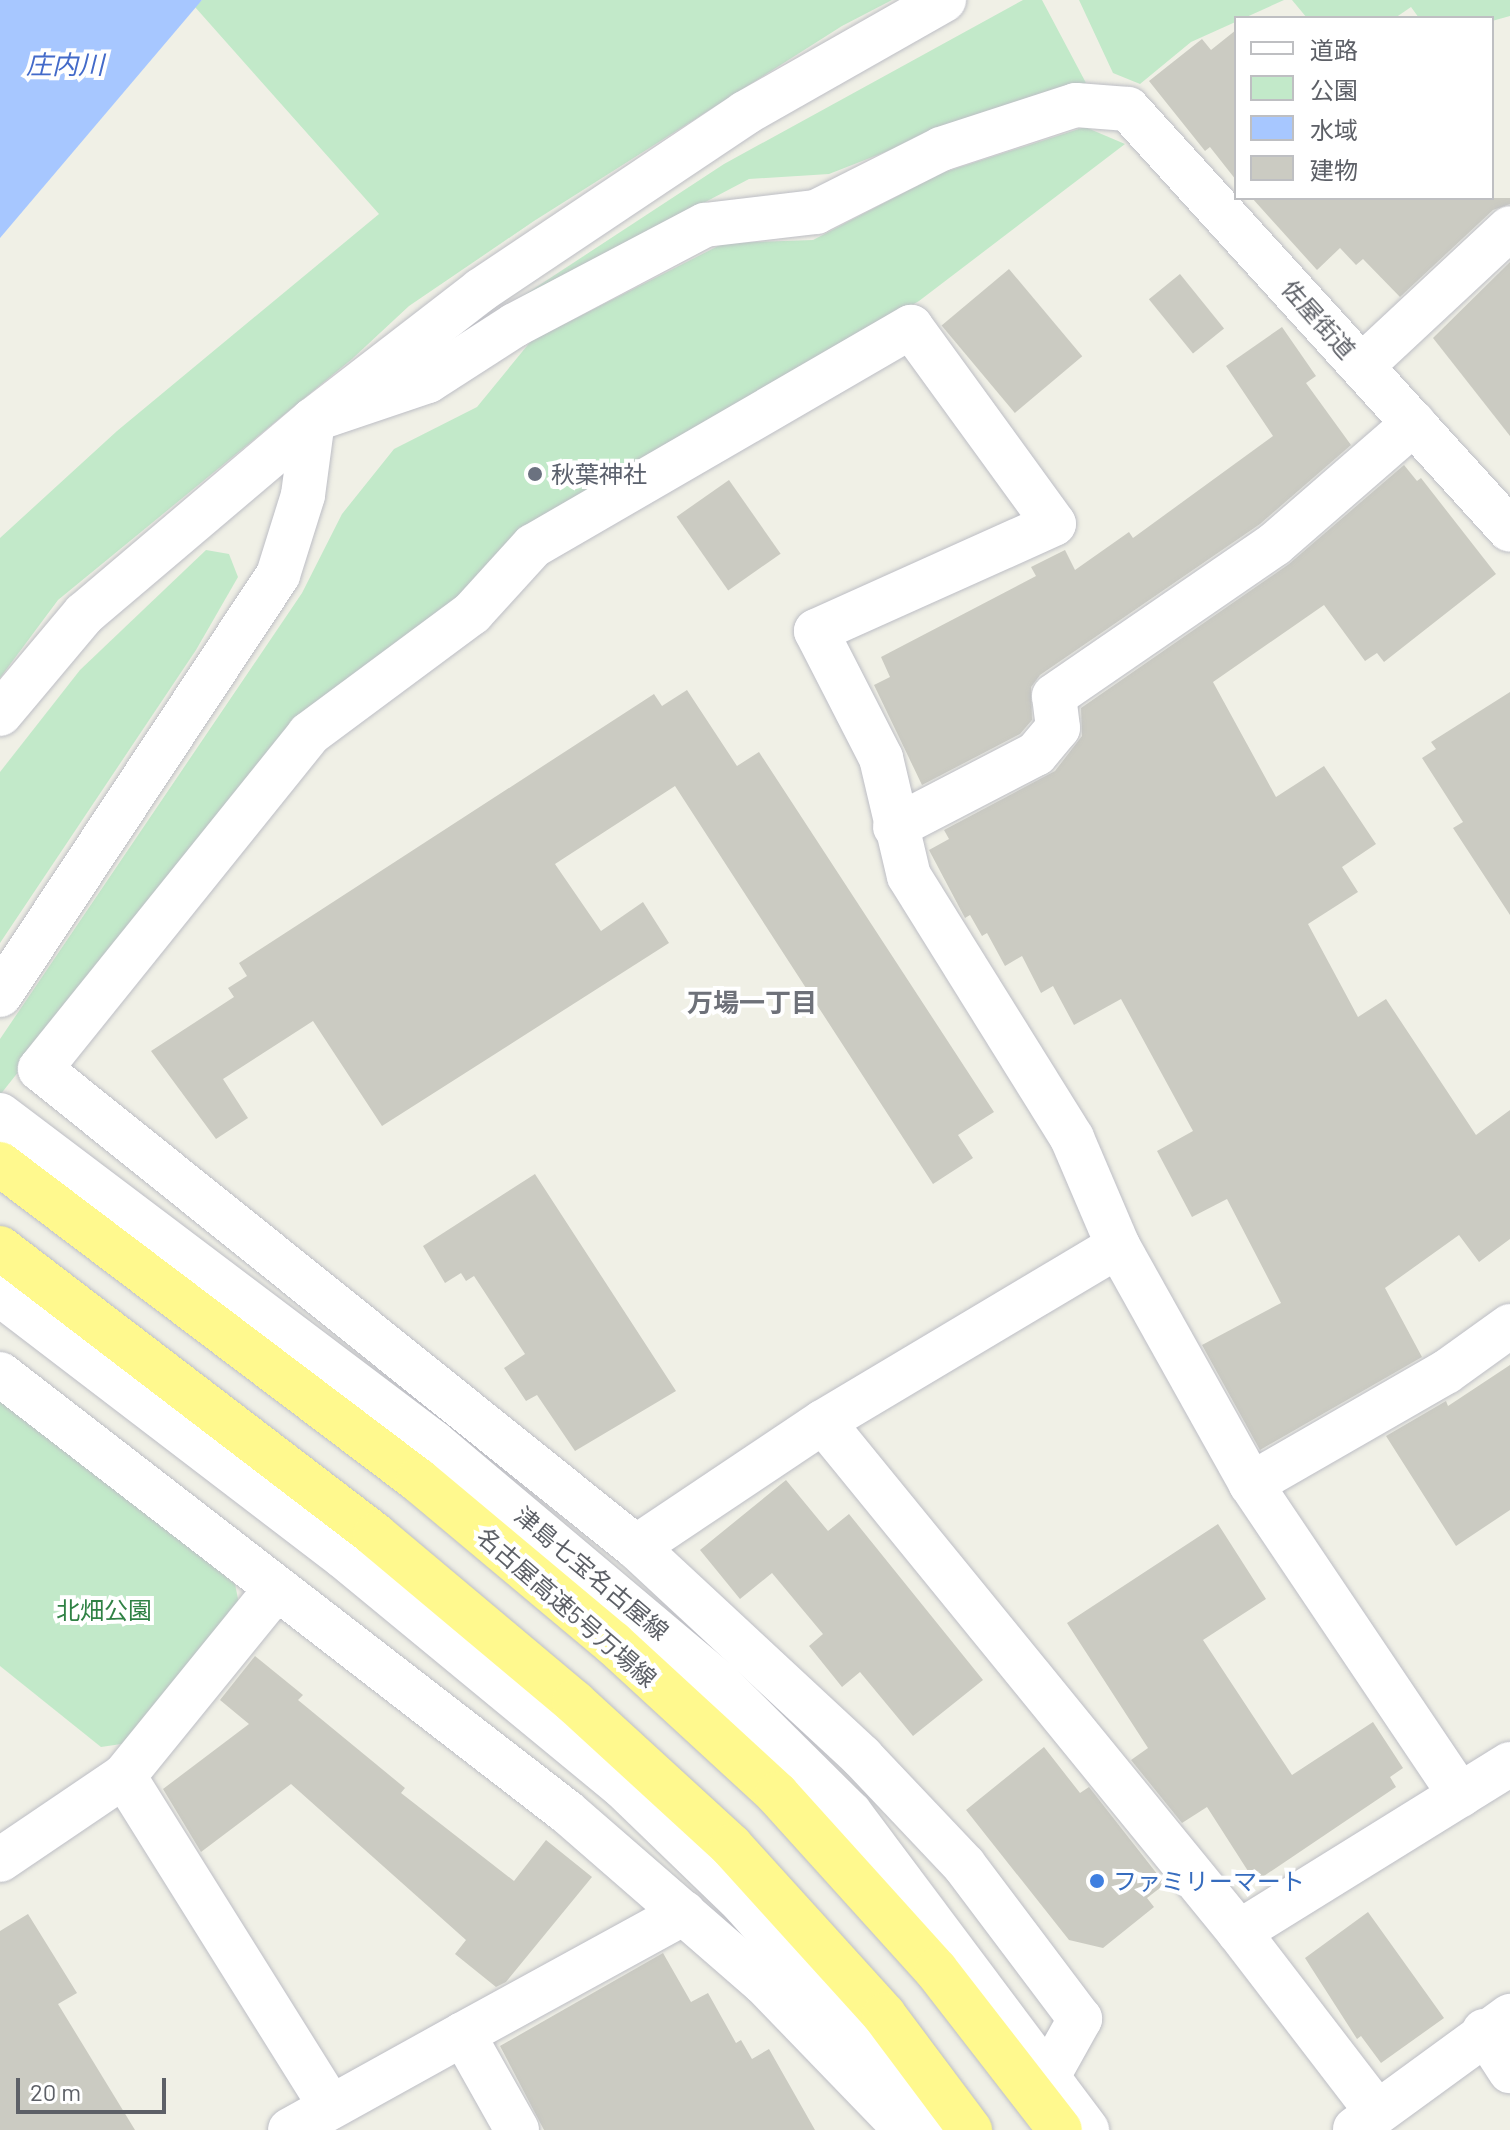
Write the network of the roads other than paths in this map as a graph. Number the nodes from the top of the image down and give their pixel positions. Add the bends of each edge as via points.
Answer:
1 (944, 0) edge
2 (1510, 228) edge
3 (1362, 366) junction
4 (313, 420) junction
5 (1414, 423) junction
6 (1510, 530) edge
7 (0, 714) edge
8 (895, 827) junction
9 (0, 995) edge
10 (0, 1115) edge
11 (0, 1164) edge
12 (1118, 1246) junction
13 (0, 1248) edge
14 (0, 1294) edge
15 (1510, 1326) edge
16 (0, 1374) edge
17 (823, 1422) junction
18 (1251, 1484) junction
19 (636, 1547) junction
20 (275, 1590) junction
21 (1510, 1764) edge
22 (124, 1776) junction
23 (1460, 1795) junction
24 (0, 1860) edge
25 (684, 1913) junction
26 (1239, 1932) junction
27 (1497, 2024) edge
28 (463, 2034) junction
29 (1510, 2071) edge
30 (1047, 2078) junction
31 (331, 2107) junction
32 (1365, 2121) edge
33 (290, 2130) edge
34 (517, 2130) edge
35 (906, 2130) edge
36 (932, 2130) edge
37 (970, 2130) edge
38 (1060, 2130) edge
39 (1087, 2130) edge

1 - 4 street via 705,139 481,290
2 - 3 street
3 - 4 street, 佐屋街道 via 1128,109 1076,105 941,149 816,212 705,225 515,325 428,381
3 - 5 street, 佐屋街道
4 - 7 street via 84,614
4 - 9 street via 303,495 278,575
5 - 6 street, 佐屋街道
5 - 8 street via 1275,544 1054,696 1058,728 1036,754
8 - 12 street via 909,876 1072,1138
8 - 19 street via 881,758 816,631 1054,524 911,327 533,546 472,613 309,734 40,1069
10 - 30 street, 津島七宝名古屋線 via 433,1442 707,1672 850,1813
11 - 38 highway, 名古屋高速5号万場線 via 418,1480 613,1643 777,1794 936,1970
12 - 17 street
12 - 18 street
13 - 37 highway via 375,1535 574,1702 731,1846 884,2015
14 - 36 street via 356,1566 623,1787 744,1904 869,2045
15 - 18 street via 1446,1372
16 - 20 street
17 - 19 street
17 - 26 street
18 - 23 street
19 - 30 street via 862,1757 964,1865 1080,2019
20 - 22 street
20 - 25 street via 567,1812
21 - 23 street
22 - 24 street
22 - 31 street
23 - 26 street
25 - 28 street
25 - 35 street via 764,1983
26 - 32 street
27 - 29 street
27 - 32 street
28 - 31 street
28 - 34 street
30 - 39 street, 津島七宝名古屋線
31 - 33 street

